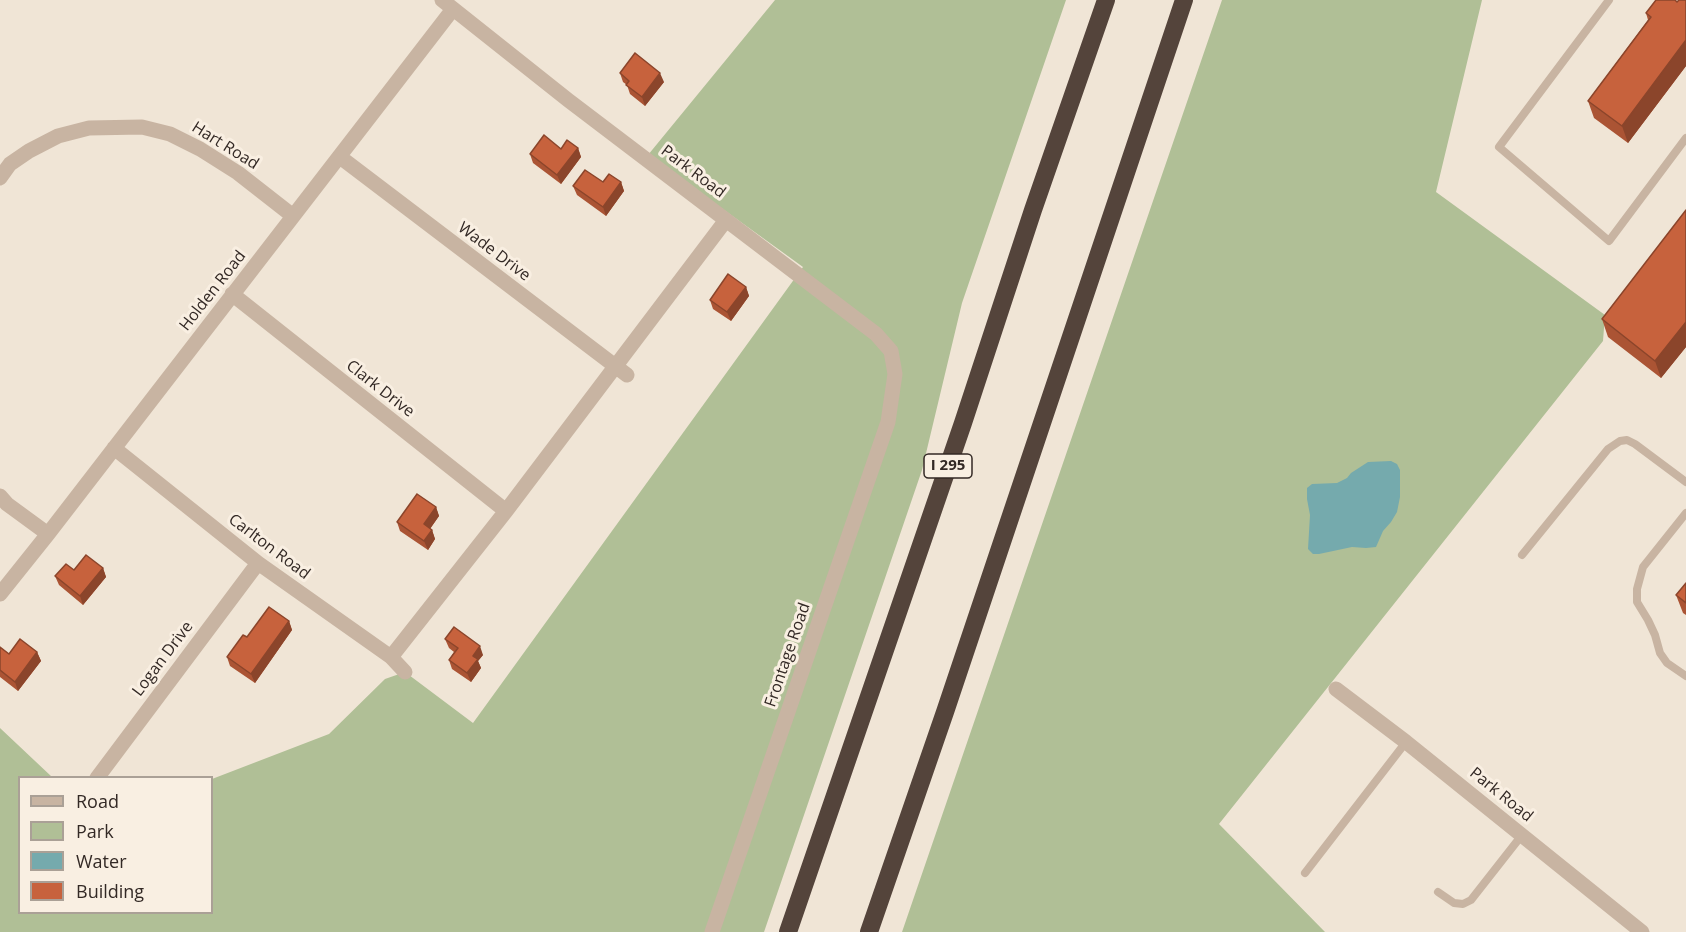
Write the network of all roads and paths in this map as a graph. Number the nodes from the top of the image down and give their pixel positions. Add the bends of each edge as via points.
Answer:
1 (1106, 0) edge
2 (1184, 0) edge
3 (1609, 0) edge
4 (448, 4) edge
5 (1686, 138) edge
6 (340, 157) junction
7 (0, 178) edge
8 (293, 216) junction
9 (726, 220) junction
10 (232, 294) junction
11 (621, 371) junction
12 (894, 388) joint
13 (114, 448) junction
14 (1686, 482) edge
15 (0, 496) edge
16 (506, 511) junction
17 (1686, 513) edge
18 (48, 534) junction
19 (1522, 555) dead end
20 (258, 563) junction
21 (0, 594) edge
22 (391, 657) junction
23 (405, 672) dead end
24 (1686, 676) edge
25 (1336, 689) dead end
26 (1406, 742) junction
27 (98, 776) edge
28 (1522, 835) junction
29 (1305, 873) dead end
30 (1438, 892) dead end
31 (712, 932) edge
32 (788, 932) edge
33 (869, 932) edge
34 (1642, 932) edge

1 - 32 highway, I 295
2 - 33 highway
3 - 5 lane via 1499,147 1609,241
4 - 6 street, Holden Road
4 - 9 street, Park Road
6 - 8 street, Holden Road
6 - 11 street, Wade Drive
7 - 8 street, Hart Road via 10,164 58,136 89,128 142,127 170,134 201,149
8 - 10 street, Holden Road
9 - 11 street
9 - 12 street, Park Road via 876,333 891,351
10 - 13 street, Holden Road
10 - 16 street, Clark Drive
11 - 16 street
12 - 31 street, Frontage Road via 888,422
13 - 18 street, Holden Road
13 - 20 street, Carlton Road
14 - 19 lane via 1635,444 1620,441 1608,449
15 - 18 street
16 - 22 street
17 - 24 lane via 1643,567 1637,602 1660,653
18 - 21 street, Holden Road
20 - 22 street, Carlton Road
20 - 27 street, Logan Drive
22 - 23 street, Carlton Road
25 - 26 street, Park Road
26 - 28 street, Park Road
26 - 29 lane
28 - 30 lane via 1471,900 1454,903
28 - 34 street, Park Road

